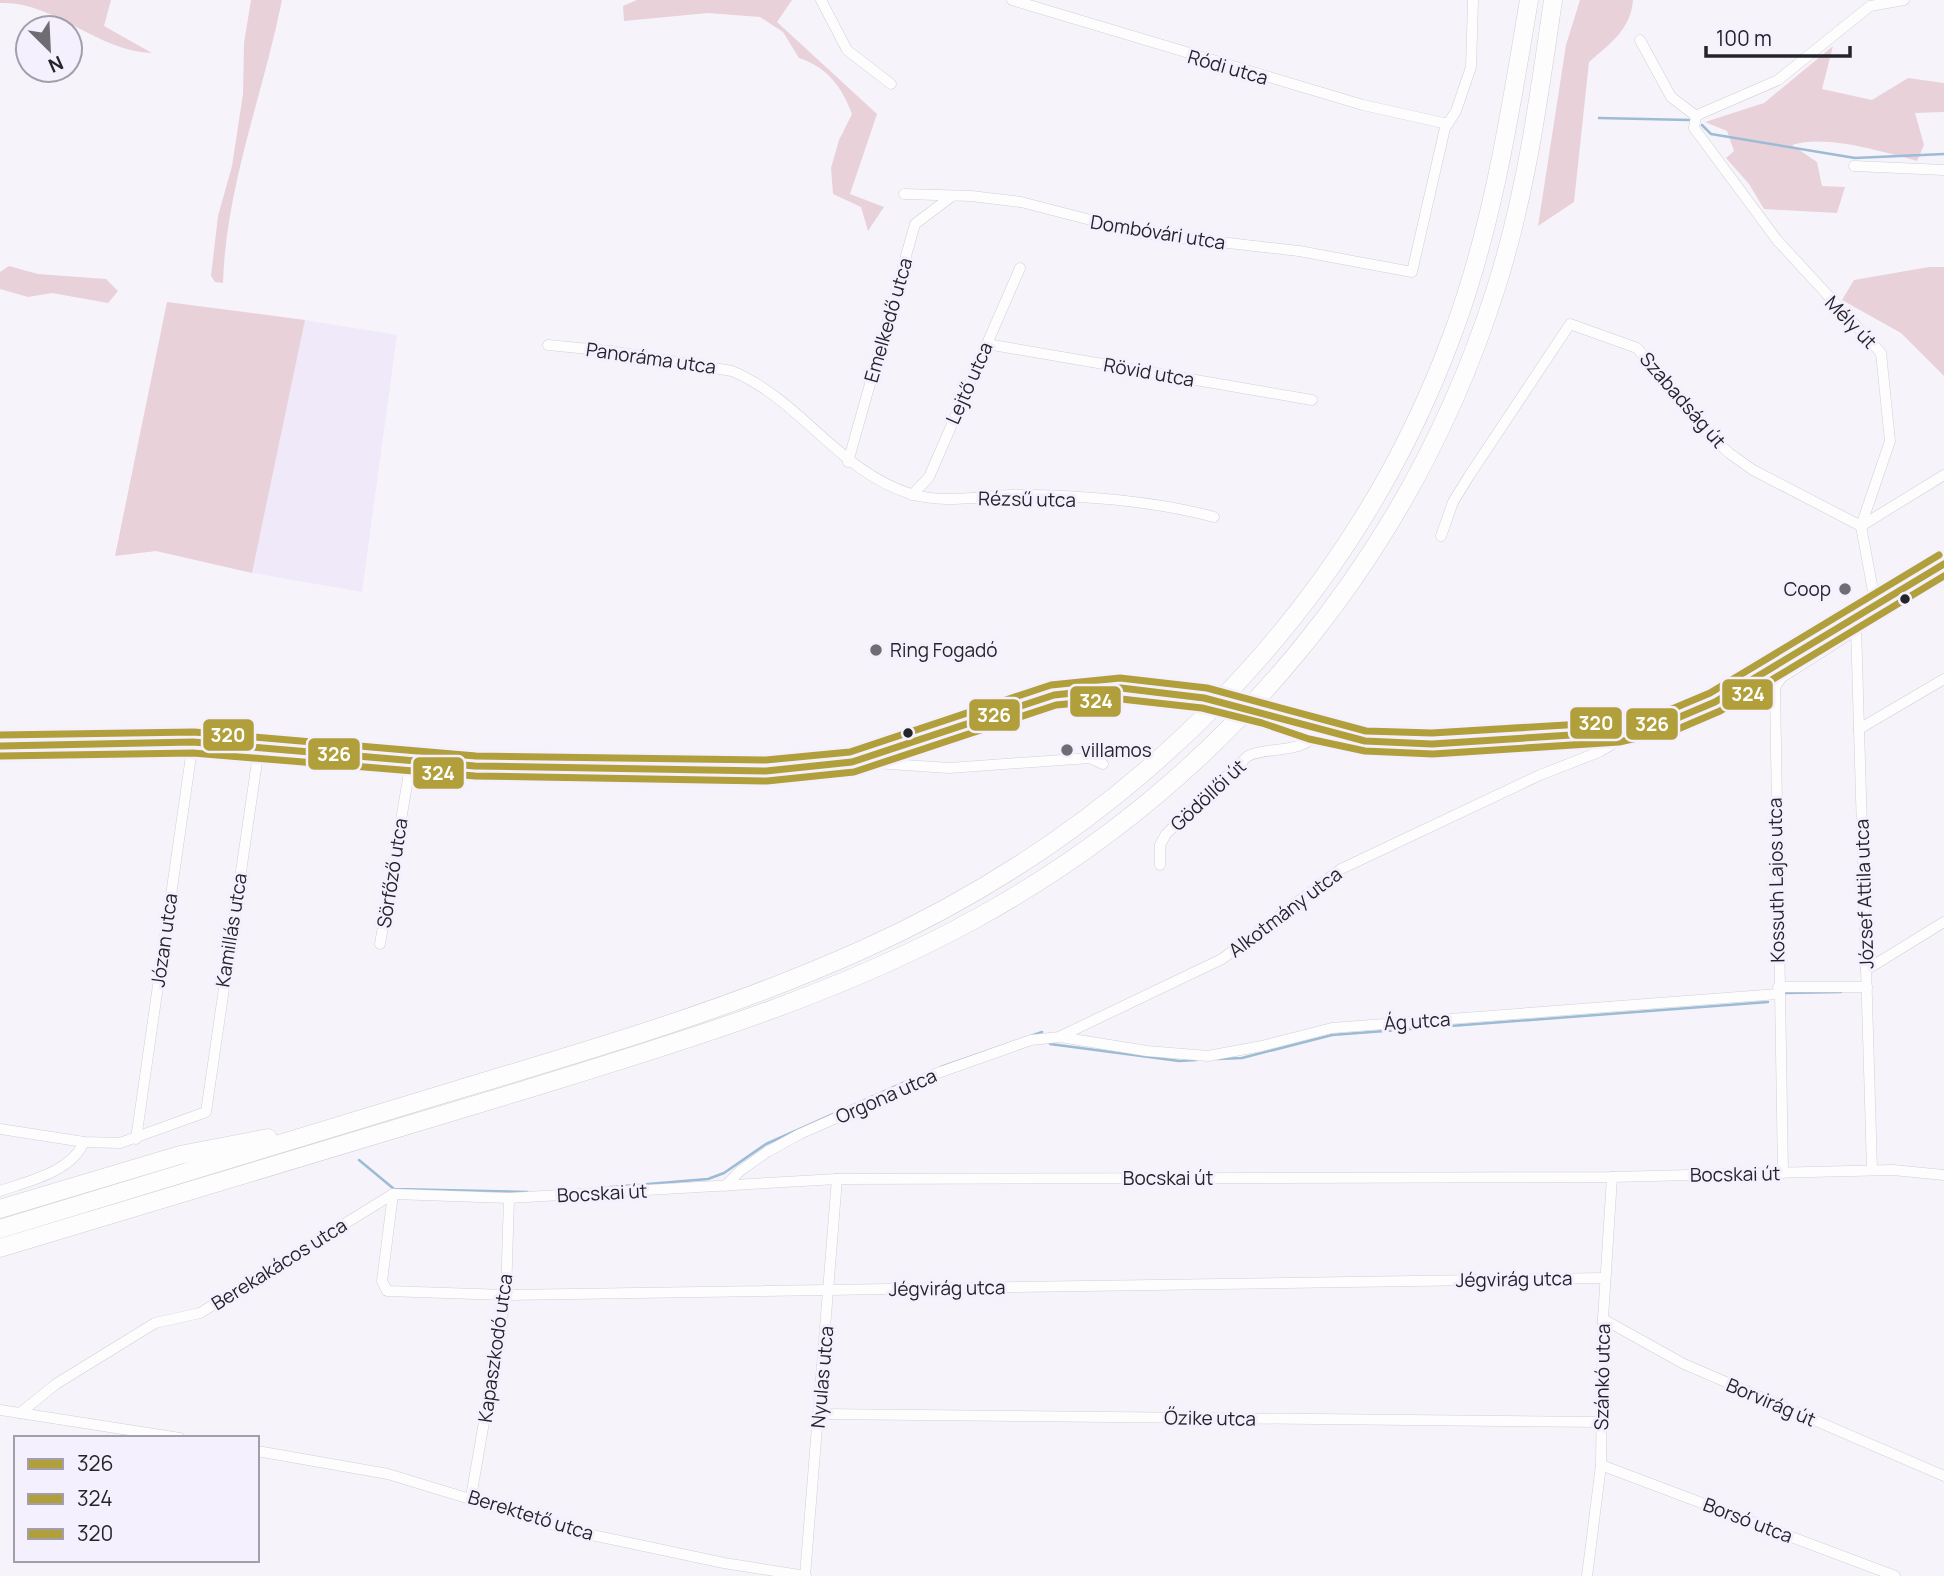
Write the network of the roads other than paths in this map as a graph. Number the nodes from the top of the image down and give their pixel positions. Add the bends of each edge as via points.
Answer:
1 (821, 0) edge
2 (1012, 0) edge
3 (1473, 0) edge
4 (1529, 0) edge
5 (1553, 0) edge
6 (1904, 0) edge
7 (1870, 3) edge
8 (1640, 40) dead end
9 (891, 84) dead end
10 (1696, 116) junction
11 (1448, 124) junction
12 (1854, 166) dead end
13 (1944, 170) edge
14 (904, 194) dead end
15 (953, 195) junction
16 (1020, 268) dead end
17 (986, 344) junction
18 (548, 345) dead end
19 (1312, 400) dead end
20 (848, 462) junction
21 (1944, 475) edge
22 (912, 495) junction
23 (1214, 517) dead end
24 (1861, 526) junction
25 (1441, 536) dead end
26 (1944, 564) edge
27 (1876, 607) junction
28 (1856, 624) junction
29 (1944, 679) edge
30 (1204, 698) dead end
31 (1265, 713) dead end
32 (1311, 729) junction
33 (1859, 729) junction
34 (1618, 732) junction
35 (193, 742) junction
36 (0, 746) edge
37 (258, 748) junction
38 (411, 761) junction
39 (852, 762) junction
40 (1103, 764) dead end
41 (1160, 865) dead end
42 (1944, 922) edge
43 (380, 944) dead end
44 (1866, 970) junction
45 (1867, 987) junction
46 (1778, 991) junction
47 (1060, 1037) junction
48 (347, 1123) junction
49 (0, 1129) edge
50 (136, 1139) junction
51 (84, 1142) junction
52 (1872, 1170) junction
53 (1783, 1173) junction
54 (1944, 1175) edge
55 (1612, 1177) junction
56 (836, 1179) junction
57 (725, 1186) junction
58 (0, 1191) edge
59 (393, 1194) junction
60 (509, 1198) junction
61 (0, 1209) edge
62 (0, 1229) edge
63 (0, 1248) edge
64 (1605, 1278) junction
65 (829, 1290) junction
66 (506, 1294) junction
67 (1603, 1318) junction
68 (0, 1410) edge
69 (20, 1413) junction
70 (819, 1414) junction
71 (1601, 1422) junction
72 (167, 1436) edge
73 (259, 1451) edge
74 (1601, 1465) junction
75 (1944, 1476) edge
76 (471, 1497) junction
77 (805, 1576) edge
78 (1587, 1576) edge
79 (1895, 1576) edge

1 - 9 street via 848,50
2 - 11 street, Ródi utca via 1363,105
3 - 11 street via 1471,67
4 - 48 highway via 1482,245 1419,414 1362,521 1316,588 1257,663 1192,731 1046,848 864,949 654,1030
5 - 63 highway via 1527,167 1507,249 1464,378 1426,460 1356,577 1305,646 1231,727 1140,810 1073,860 976,919 813,994 630,1058
6 - 7 street
7 - 10 street via 1779,80
8 - 10 street via 1671,97
10 - 24 street, Mély út via 1694,128 1727,176 1822,292 1881,353 1890,440
11 - 15 street, Dombóvári utca via 1412,272 1299,251 1141,233 1021,202
12 - 13 street
14 - 15 street, Dombóvári utca
15 - 20 street, Emelkedő utca via 915,224
16 - 17 street, Lejtő utca
17 - 19 street, Rövid utca
17 - 22 street, Lejtő utca via 929,477
18 - 20 street, Panoráma utca via 732,371 807,421
20 - 22 street, Rézsű utca
21 - 24 street
22 - 23 street, Rézsű utca via 950,499 1014,495 1174,506
24 - 25 street, Szabadság út via 1735,458 1705,431 1637,348 1570,324 1453,502
24 - 27 street, Mély út
26 - 27 main road
27 - 28 main road
28 - 33 street, József Attila utca
28 - 34 main road via 1707,706 1675,719
28 - 46 street, Kossuth Lajos utca via 1782,677 1775,687
29 - 33 street
30 - 39 main road via 1121,688 1054,695
31 - 32 main road
32 - 34 main road via 1365,741 1432,744
32 - 41 street, Gödöllői út via 1309,741 1301,746 1248,756 1166,834 1160,845
33 - 44 street, József Attila utca
34 - 47 street, Alkotmány utca via 1611,745 1599,752 1341,869 1222,959
35 - 36 main road
35 - 37 main road
35 - 50 street, Józan utca
37 - 38 main road
37 - 50 street, Kamillás utca via 206,1112
38 - 39 main road via 766,771
38 - 43 street, Sörfőző utca
39 - 40 street via 949,768 1090,758
42 - 44 street
44 - 45 street, József Attila utca
45 - 46 street, Ág utca
45 - 52 street, József Attila utca
46 - 47 street, Ág utca via 1332,1028 1208,1056
46 - 53 street, Kossuth Lajos utca
47 - 57 street, Orgona utca via 1031,1040 979,1057 800,1134 767,1152
48 - 61 highway via 180,1155
48 - 62 highway
49 - 51 street
50 - 51 street
51 - 58 street via 66,1164
52 - 53 street, Bocskai út
52 - 54 street, Bocskai út
53 - 55 street, Bocskai út
55 - 56 street, Bocskai út
55 - 64 street, Szánkó utca
56 - 57 street, Bocskai út
56 - 65 street, Nyulas utca
57 - 60 street, Bocskai út
59 - 60 street, Bocskai út
59 - 66 street, Jégvirág utca via 382,1281 387,1291
59 - 69 street, Berekakácos utca via 200,1313 155,1323 56,1384
60 - 66 street, Kapaszkodó utca
64 - 65 street, Jégvirág utca
64 - 67 street, Szánkó utca
65 - 66 street, Jégvirág utca
65 - 70 street, Nyulas utca
66 - 76 street, Kapaszkodó utca
67 - 71 street, Szánkó utca
67 - 75 street, Borvirág út via 1684,1364
68 - 69 street
69 - 72 street
70 - 71 street, Őzike utca
70 - 77 street, Nyulas utca
71 - 74 street, Szánkó utca
73 - 76 street, Berektető utca via 388,1474
74 - 78 street, Szánkó utca
74 - 79 street, Borsó utca
76 - 77 street, Berektető utca via 578,1532

